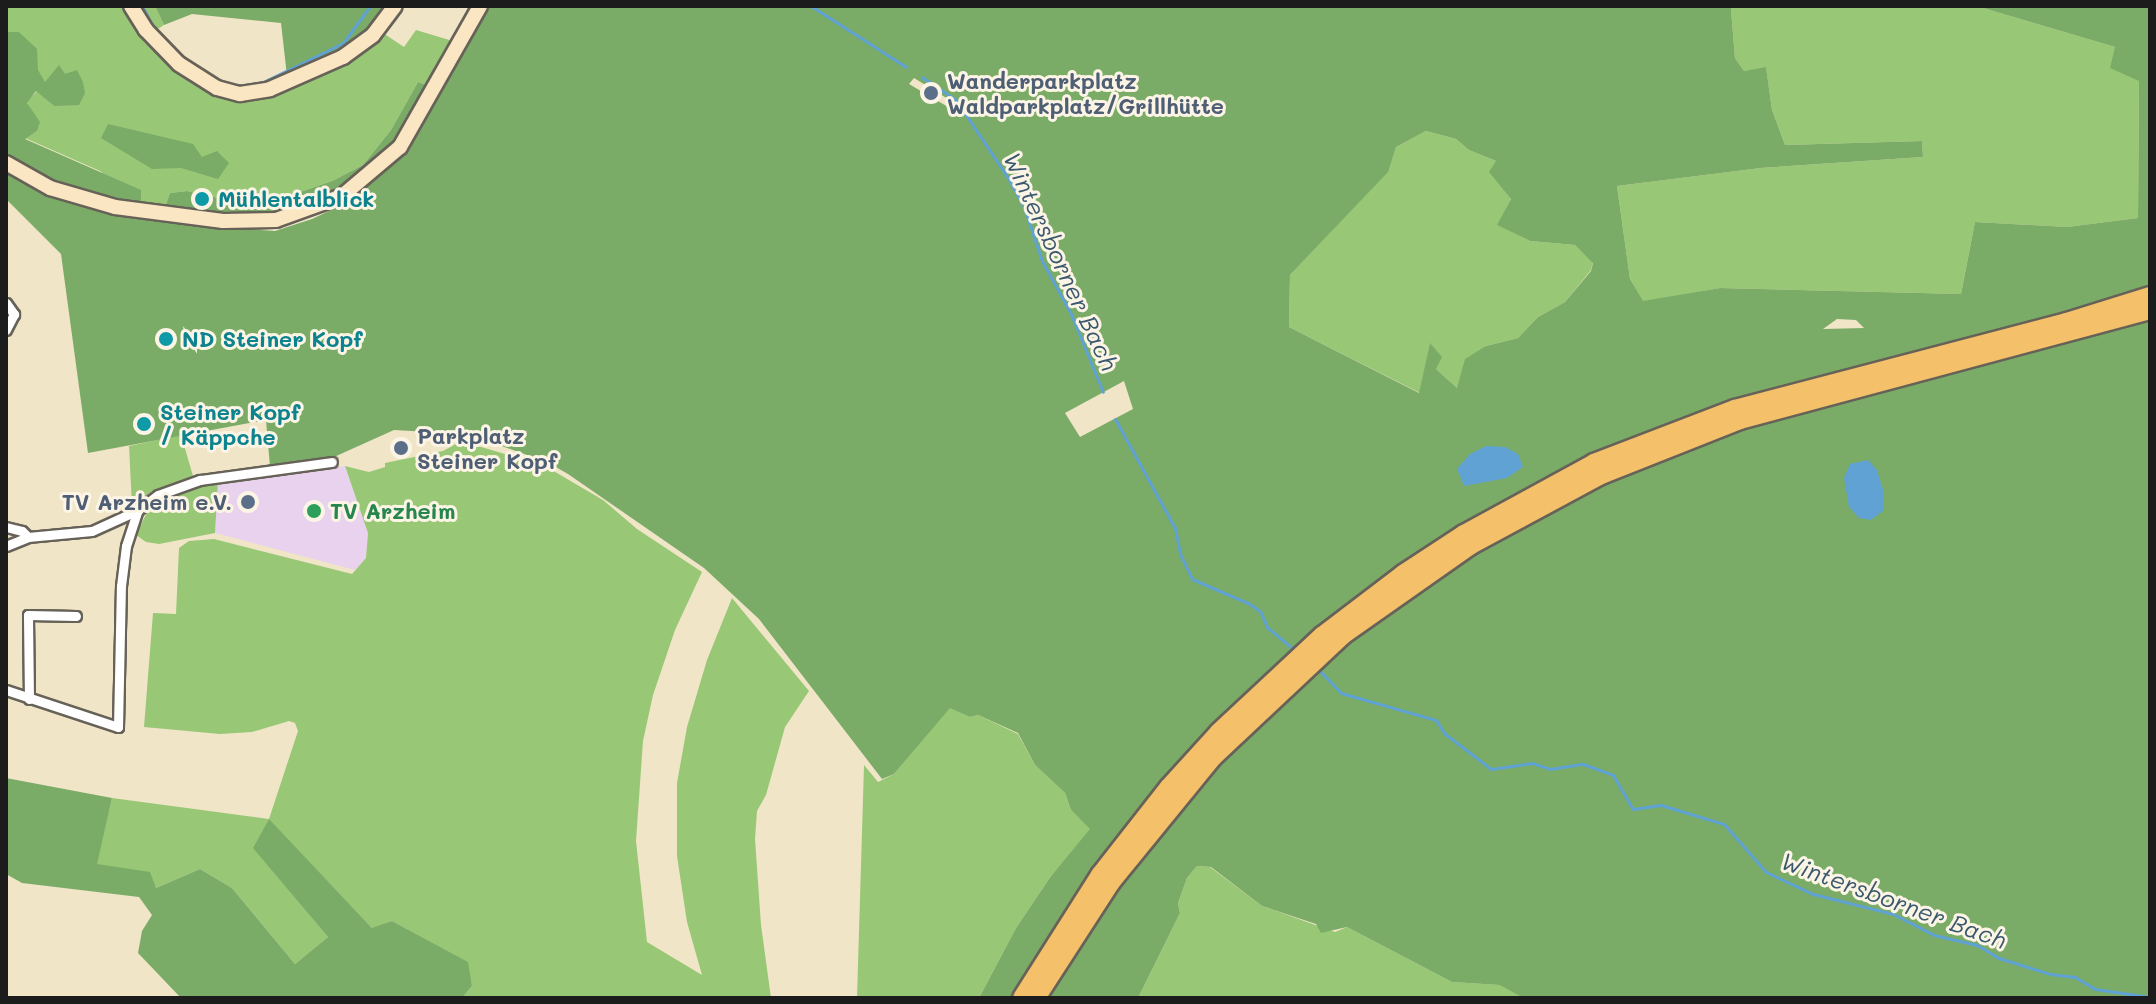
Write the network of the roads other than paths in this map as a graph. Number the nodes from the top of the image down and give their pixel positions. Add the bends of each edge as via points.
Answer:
1 (131, 6) edge
2 (395, 6) edge
3 (480, 6) edge
4 (6, 163) edge
5 (2150, 296) edge
6 (6, 303) edge
7 (2150, 310) edge
8 (6, 330) edge
9 (332, 462) dead end
10 (138, 510) junction
11 (6, 527) edge
12 (28, 537) junction
13 (1467, 539) junction
14 (6, 546) edge
15 (76, 616) dead end
16 (6, 690) edge
17 (29, 699) junction
18 (1174, 792) junction
19 (1022, 998) edge
20 (1036, 998) edge

1 - 2 street via 179,64 217,88 240,94 270,89 343,57 373,35
3 - 4 street via 400,147 342,196 276,220 223,221 115,207 50,188
5 - 13 highway via 1707,418 1594,463
6 - 8 street via 14,314
7 - 13 highway via 1711,430
9 - 10 street via 200,480 158,495
10 - 12 street via 92,531
10 - 17 street via 121,586 118,727
11 - 12 street
12 - 14 street
13 - 18 highway via 1324,651
15 - 17 street via 28,615
16 - 17 street
18 - 19 highway via 1100,875
18 - 20 highway

